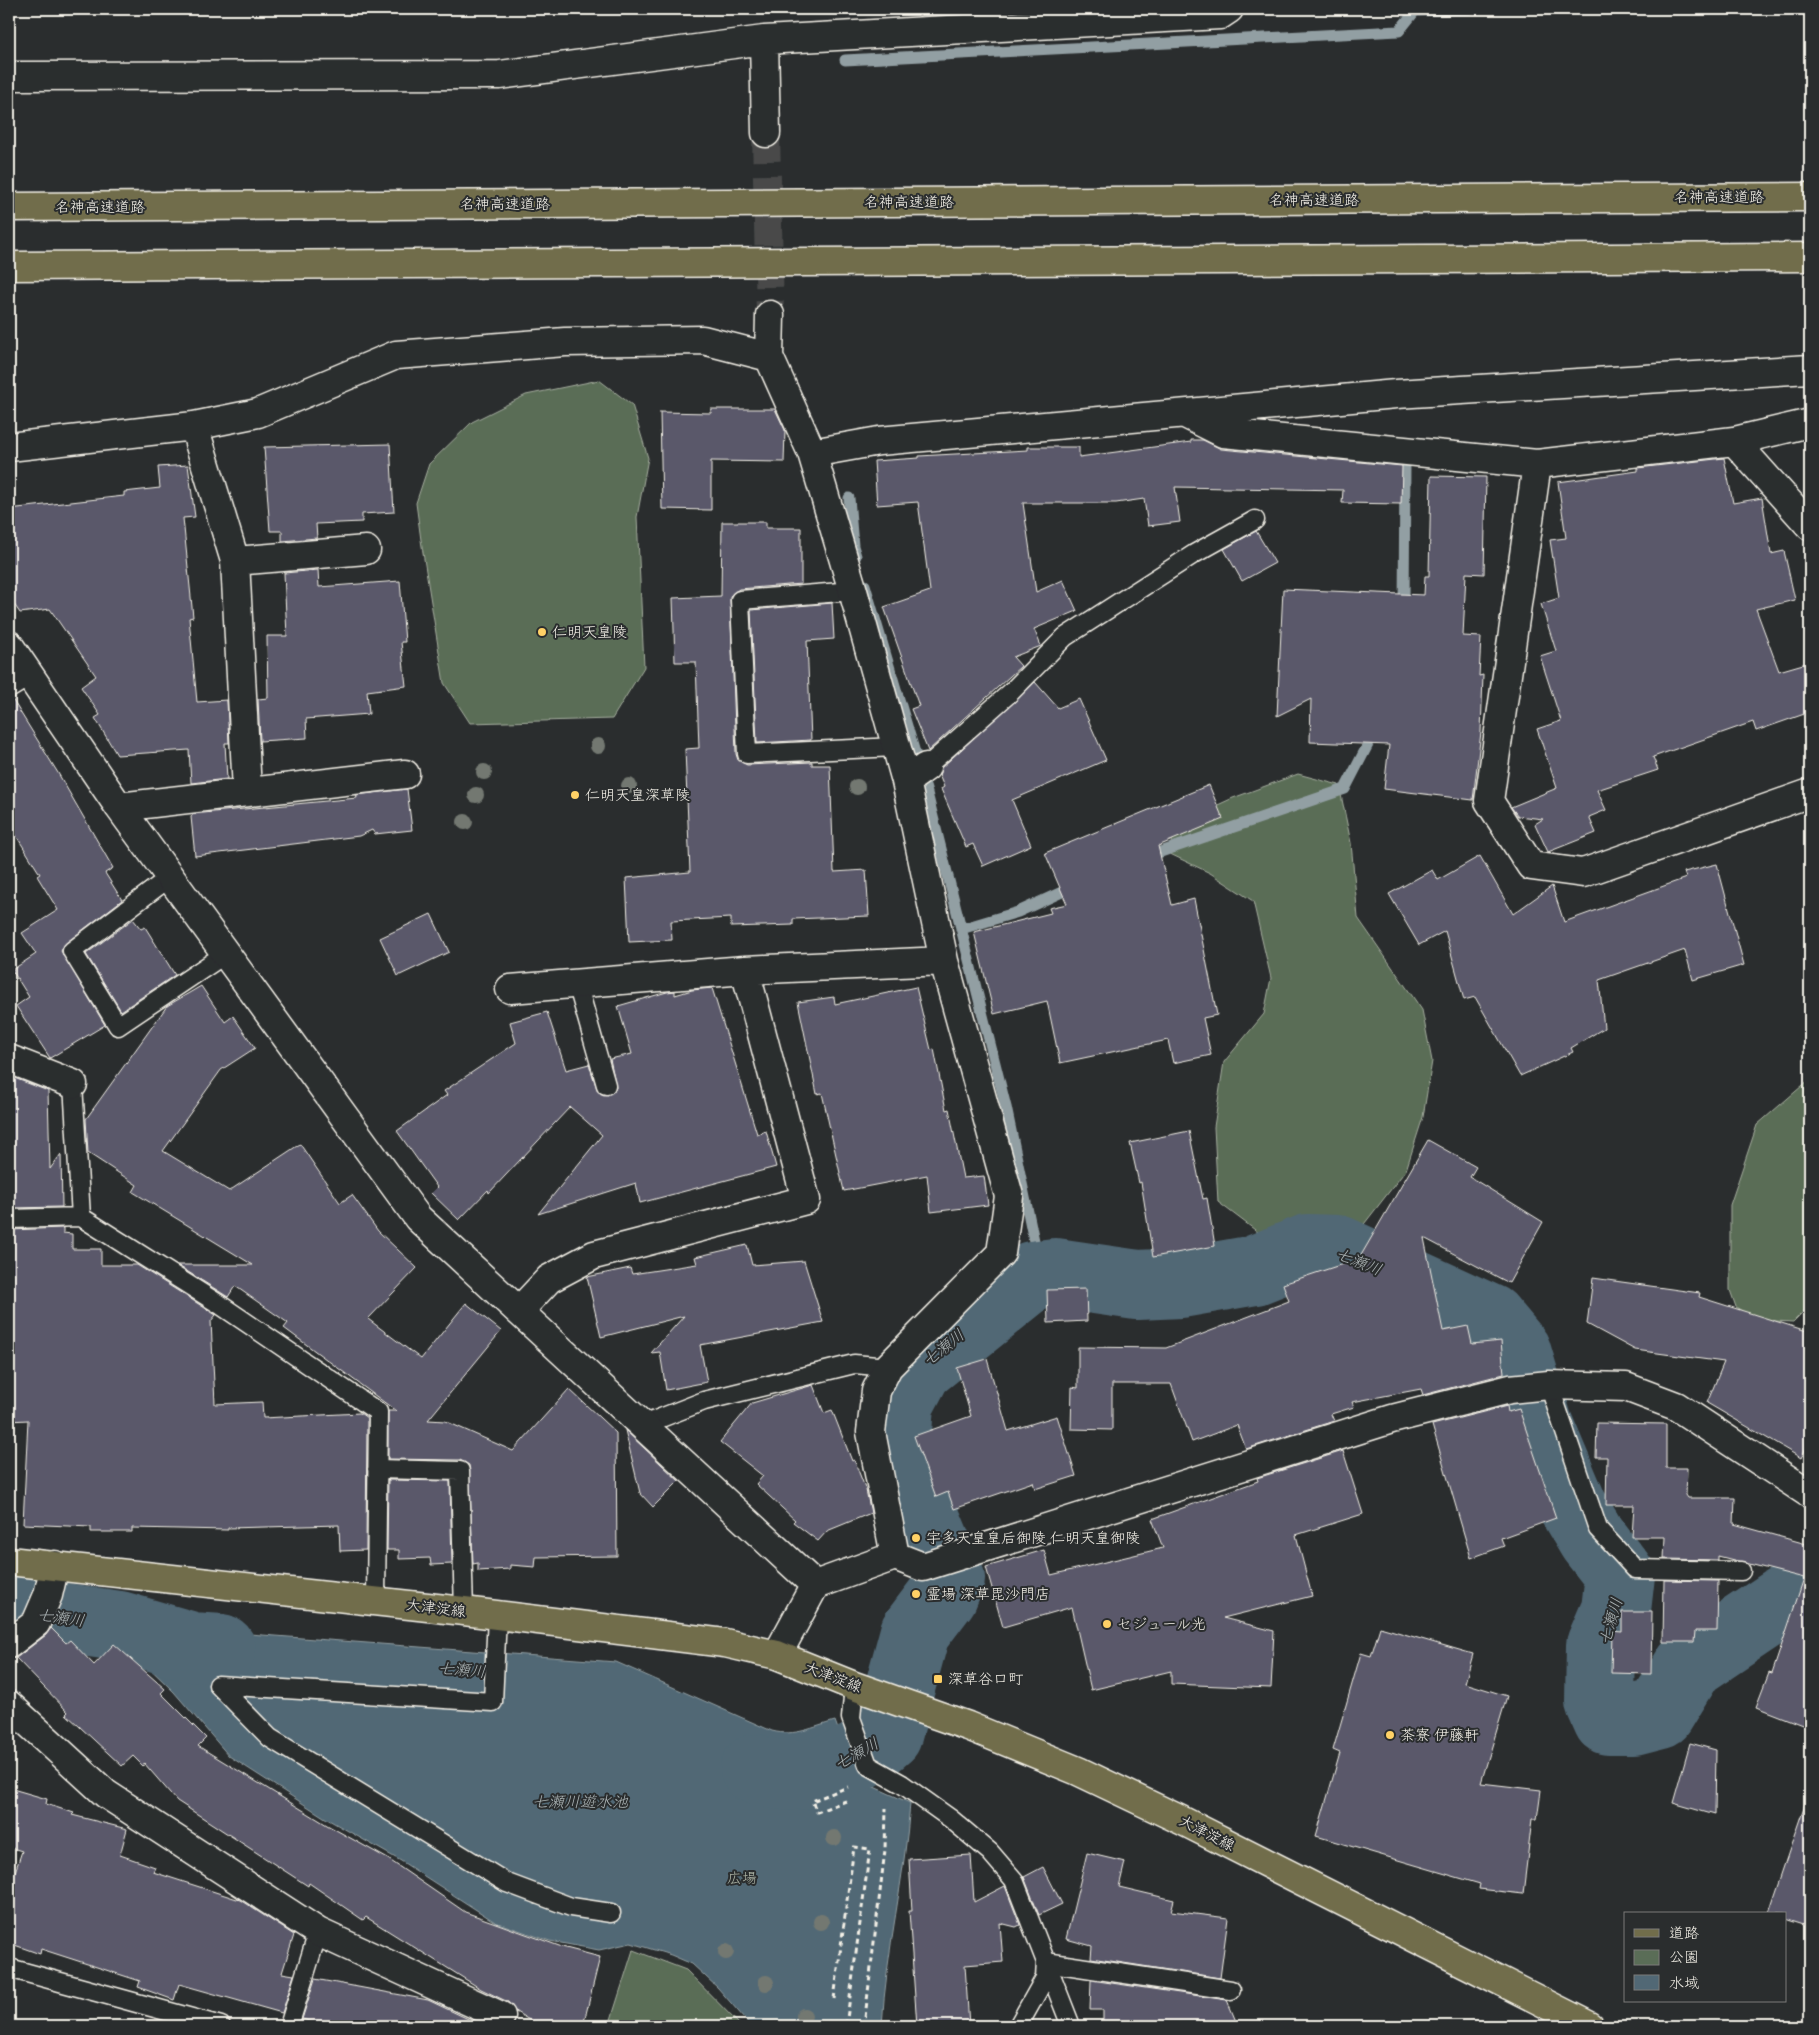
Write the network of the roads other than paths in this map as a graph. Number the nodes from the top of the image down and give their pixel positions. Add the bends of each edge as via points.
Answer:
1 (1229, 9) edge
2 (764, 40) junction
3 (9, 76) edge
4 (766, 133) tunnel mouth
5 (1810, 197) edge
6 (9, 207) edge
7 (1810, 257) edge
8 (9, 266) edge
9 (770, 315) tunnel mouth
10 (769, 357) junction
11 (1810, 369) edge
12 (1187, 415) junction
13 (1810, 423) edge
14 (194, 426) junction
15 (1734, 441) junction
16 (9, 447) edge
17 (812, 453) junction
18 (1537, 464) junction
19 (1255, 520) dead end
20 (1810, 526) edge
21 (366, 550) dead end
22 (234, 561) junction
23 (852, 591) junction
24 (9, 644) edge
25 (19, 682) edge
26 (896, 747) junction
27 (405, 774) dead end
28 (916, 774) junction
29 (247, 791) junction
30 (1810, 793) edge
31 (119, 807) junction
32 (170, 877) junction
33 (225, 954) junction
34 (944, 961) junction
35 (745, 970) junction
36 (577, 983) junction
37 (510, 989) dead end
38 (9, 1059) edge
39 (72, 1084) joint
40 (606, 1085) dead end
41 (81, 1217) junction
42 (9, 1219) edge
43 (519, 1311) junction
44 (888, 1367) junction
45 (1543, 1386) junction
46 (643, 1425) junction
47 (377, 1469) junction
48 (1810, 1494) edge
49 (895, 1556) junction
50 (9, 1561) edge
51 (55, 1565) junction
52 (1741, 1571) dead end
53 (815, 1585) junction
54 (376, 1601) junction
55 (464, 1611) junction
56 (497, 1616) junction
57 (9, 1644) edge
58 (777, 1655) junction
59 (854, 1686) junction
60 (9, 1705) edge
61 (611, 1913) dead end
62 (318, 1932) junction
63 (1046, 1962) junction
64 (9, 1968) edge
65 (1231, 1990) dead end
66 (501, 2016) dead end
67 (221, 2026) edge
68 (289, 2026) edge
69 (1018, 2026) edge
70 (1071, 2026) edge
71 (1590, 2026) edge

1 - 2 street via 1220,15
2 - 3 street via 500,74
2 - 4 street
5 - 6 main road, 名神高速道路
7 - 8 main road
9 - 10 street
10 - 14 street via 703,340 565,342 396,355 258,413
10 - 17 street
11 - 12 street via 1396,394
12 - 17 street via 879,441
12 - 18 street via 1223,433
13 - 15 street
14 - 16 street
14 - 22 street
15 - 18 street
15 - 20 street
17 - 23 street
18 - 30 street via 1489,801 1531,866 1583,873
19 - 28 lane via 1194,554 1065,637 1011,692
21 - 22 street
22 - 29 street
23 - 26 street
23 - 26 lane via 740,600 747,754
24 - 25 street
25 - 31 street
26 - 28 street
27 - 29 street
28 - 34 street
29 - 31 street
31 - 32 street
32 - 33 street
32 - 33 lane via 72,951 118,1026
33 - 43 street via 418,1218
34 - 35 street
34 - 44 street via 1009,1196 1001,1253
35 - 36 street
35 - 43 street via 806,1200 594,1254 549,1279
36 - 37 street
36 - 40 lane
38 - 39 street
39 - 41 lane
41 - 42 lane
41 - 47 lane via 222,1306 378,1412
43 - 46 street
44 - 46 lane via 854,1364 704,1401
44 - 49 street via 876,1391 871,1432
45 - 48 street via 1626,1388 1676,1406
45 - 49 street via 1510,1389 1392,1419 923,1567
45 - 52 lane via 1598,1529 1635,1569
46 - 53 street
47 - 54 lane
47 - 55 lane via 460,1471
49 - 53 street
50 - 51 main road, 大津淀線
51 - 54 main road, 大津淀線
51 - 57 street via 48,1595 36,1623
53 - 58 street
54 - 55 main road, 大津淀線
55 - 56 main road, 大津淀線
56 - 58 main road, 大津淀線 via 725,1643
56 - 61 lane via 492,1702 218,1685 270,1738 507,1883 571,1907
58 - 59 main road, 大津淀線
59 - 63 lane via 851,1718 868,1765 902,1784 990,1852 1014,1880
59 - 71 main road, 大津淀線 via 968,1726 1078,1771
60 - 62 street via 106,1794
62 - 66 street
62 - 68 lane
63 - 65 lane
63 - 69 lane via 1044,1978
63 - 70 lane
64 - 67 lane

